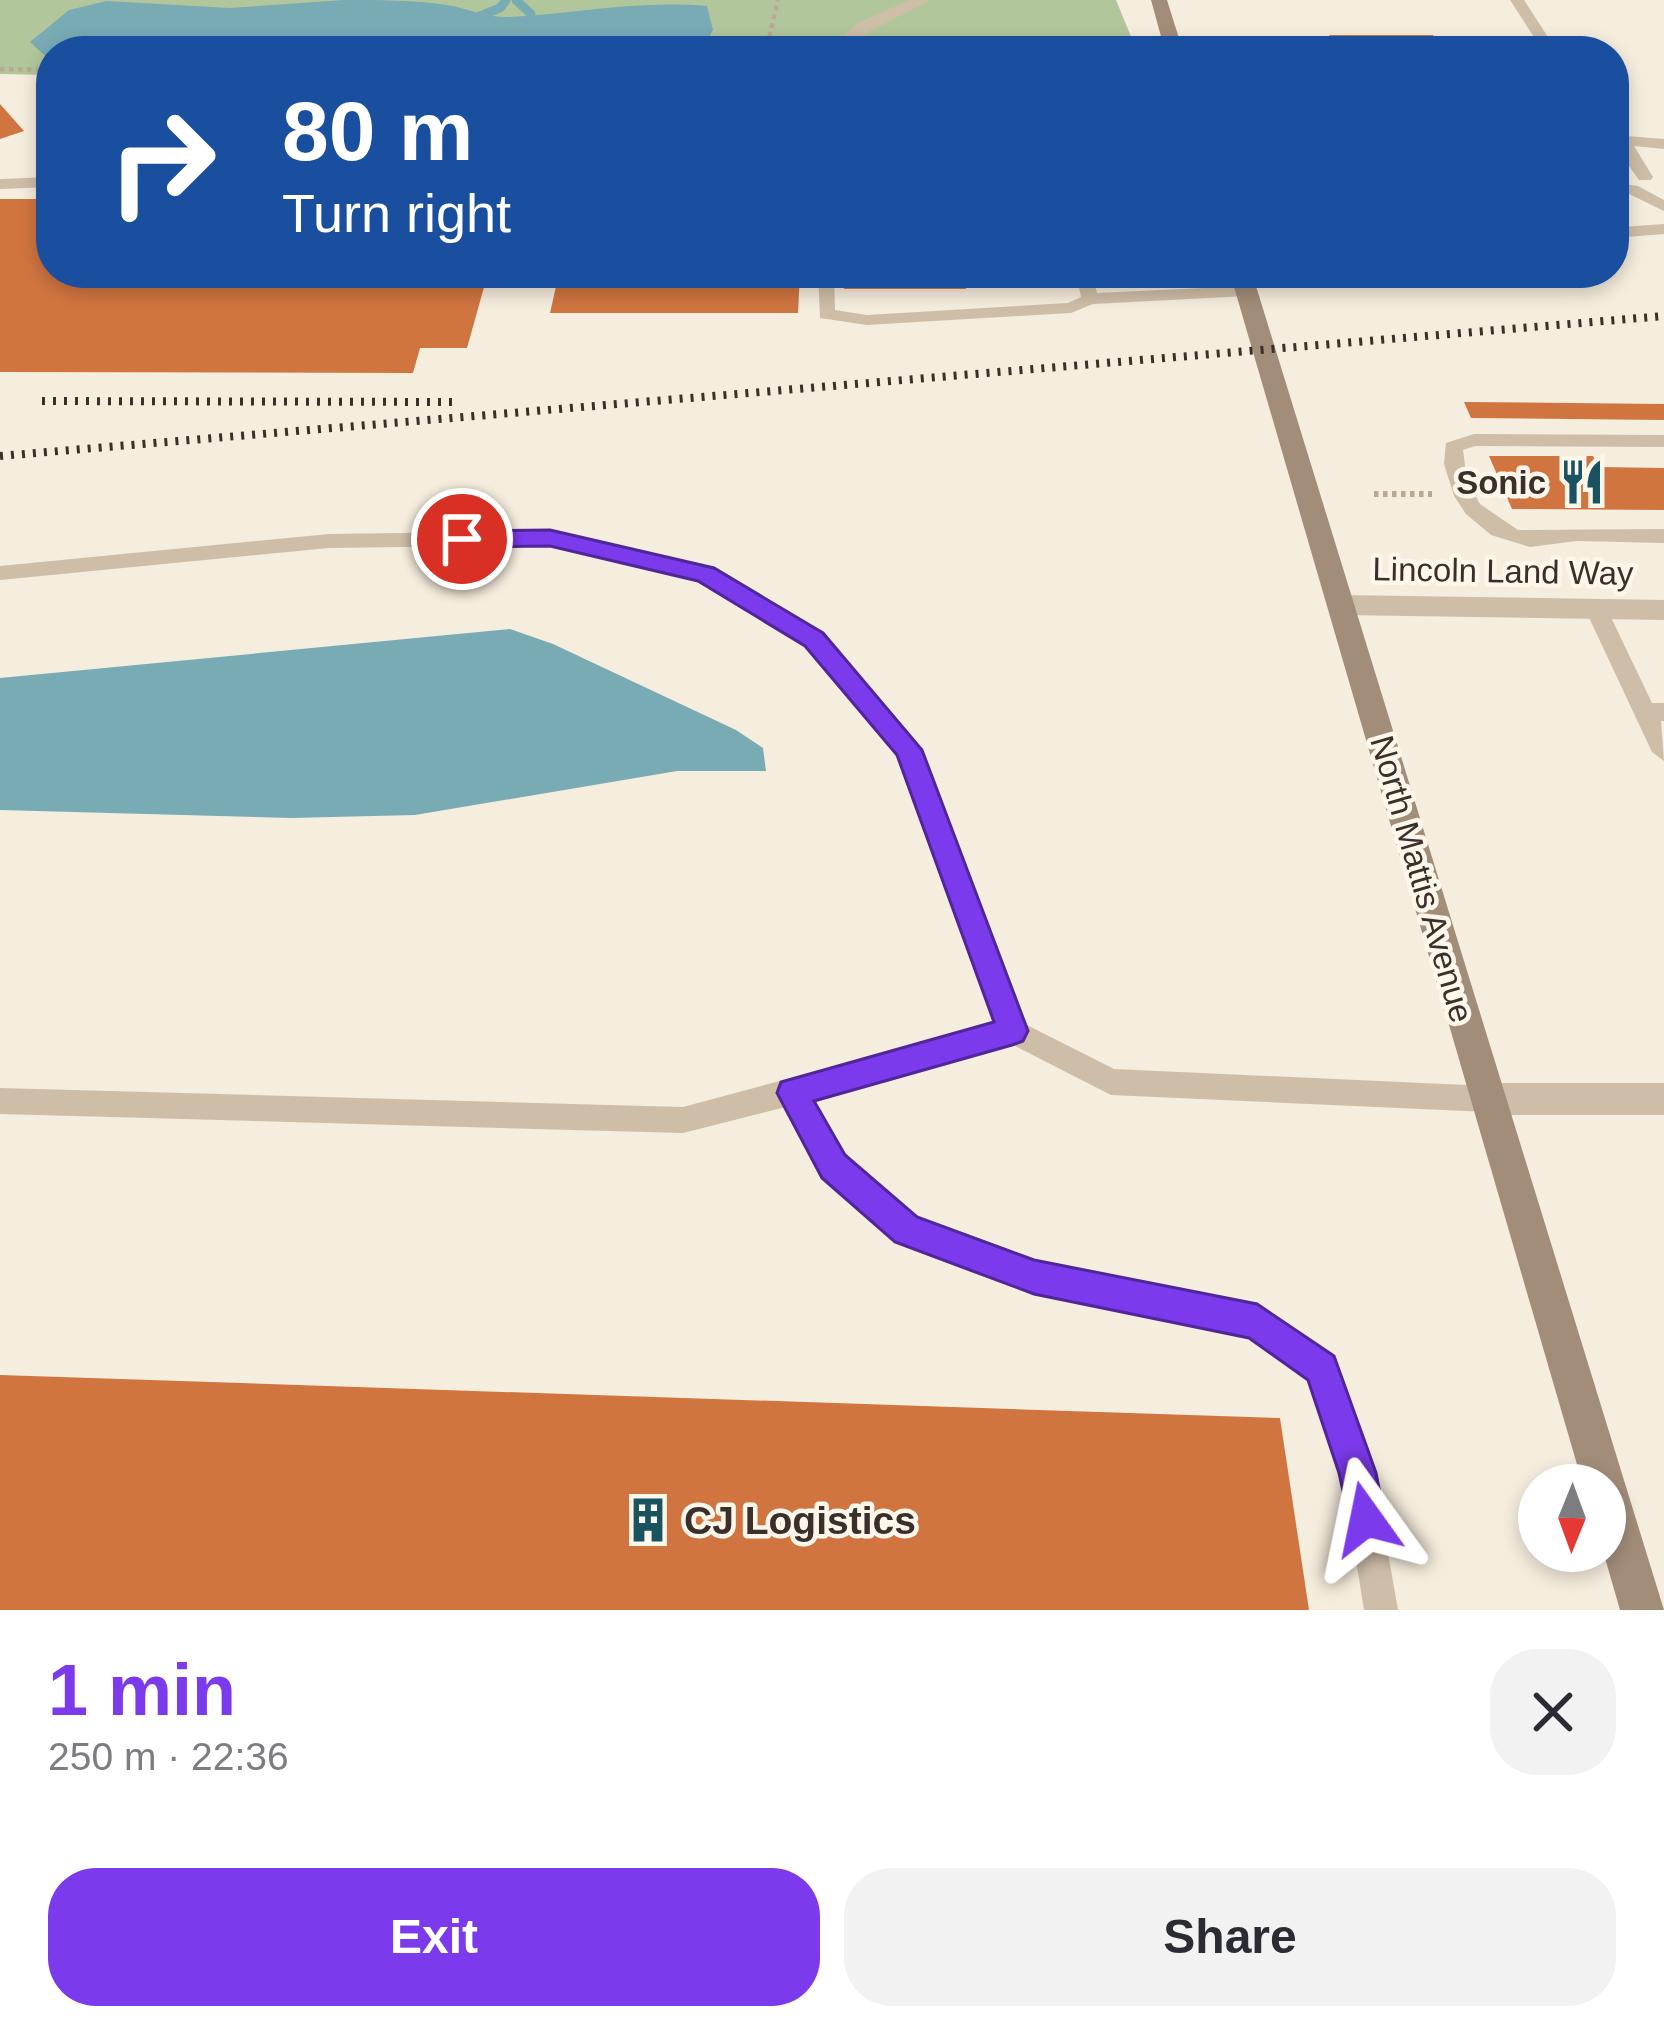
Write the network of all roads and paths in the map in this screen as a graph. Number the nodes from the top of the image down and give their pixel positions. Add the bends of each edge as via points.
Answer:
1 (778, 0) edge
2 (923, 0) edge
3 (1160, 0) edge
4 (1517, 0) edge
5 (769, 36) edge
6 (853, 36) edge
7 (1170, 36) edge
8 (1540, 36) edge
9 (0, 69) edge
10 (36, 70) edge
11 (1629, 142) edge
12 (1664, 144) edge
13 (1629, 154) edge
14 (1645, 176) dead end
15 (36, 183) edge
16 (0, 184) edge
17 (1629, 189) edge
18 (1664, 206) edge
19 (1664, 229) edge
20 (1629, 230) edge
21 (826, 288) edge
22 (1087, 288) edge
23 (1190, 288) edge
24 (1246, 288) edge
25 (1090, 299) junction
26 (1490, 440) junction
27 (1664, 441) edge
28 (1664, 455) edge
29 (1373, 494) dead end
30 (1448, 494) dead end
31 (1657, 535) edge
32 (0, 573) edge
33 (1341, 605) junction
34 (1596, 609) junction
35 (1664, 610) edge
36 (1655, 712) edge
37 (1664, 752) edge
38 (1012, 1031) junction
39 (793, 1093) junction
40 (1488, 1099) junction
41 (1664, 1099) edge
42 (0, 1102) edge
43 (1598, 1464) edge
44 (1626, 1556) edge
45 (1382, 1610) edge
46 (1642, 1610) edge

1 - 5 path
2 - 6 street
3 - 7 main road
4 - 8 lane
9 - 10 path
11 - 12 lane
13 - 14 lane
15 - 16 lane
17 - 18 lane
19 - 20 lane
21 - 25 lane via 826,314 867,320 1071,308
22 - 25 lane
23 - 25 lane
24 - 33 main road, North Mattis Avenue
26 - 27 lane
26 - 28 lane via 1542,454
26 - 31 lane via 1453,447 1452,464 1475,516 1499,532 1533,540
29 - 30 path
32 - 38 lane via 329,541 550,538 705,574 814,639 909,750
33 - 34 street, Lincoln Land Way
33 - 40 main road, North Mattis Avenue
34 - 35 street, Lincoln Land Way
34 - 36 lane
36 - 37 lane
38 - 39 lane
38 - 40 lane via 1111,1082
39 - 42 lane via 683,1120
39 - 45 lane via 833,1167 907,1230 1034,1277 1257,1322 1322,1369 1358,1473
40 - 41 street
40 - 43 main road, North Mattis Avenue
44 - 46 main road, North Mattis Avenue

